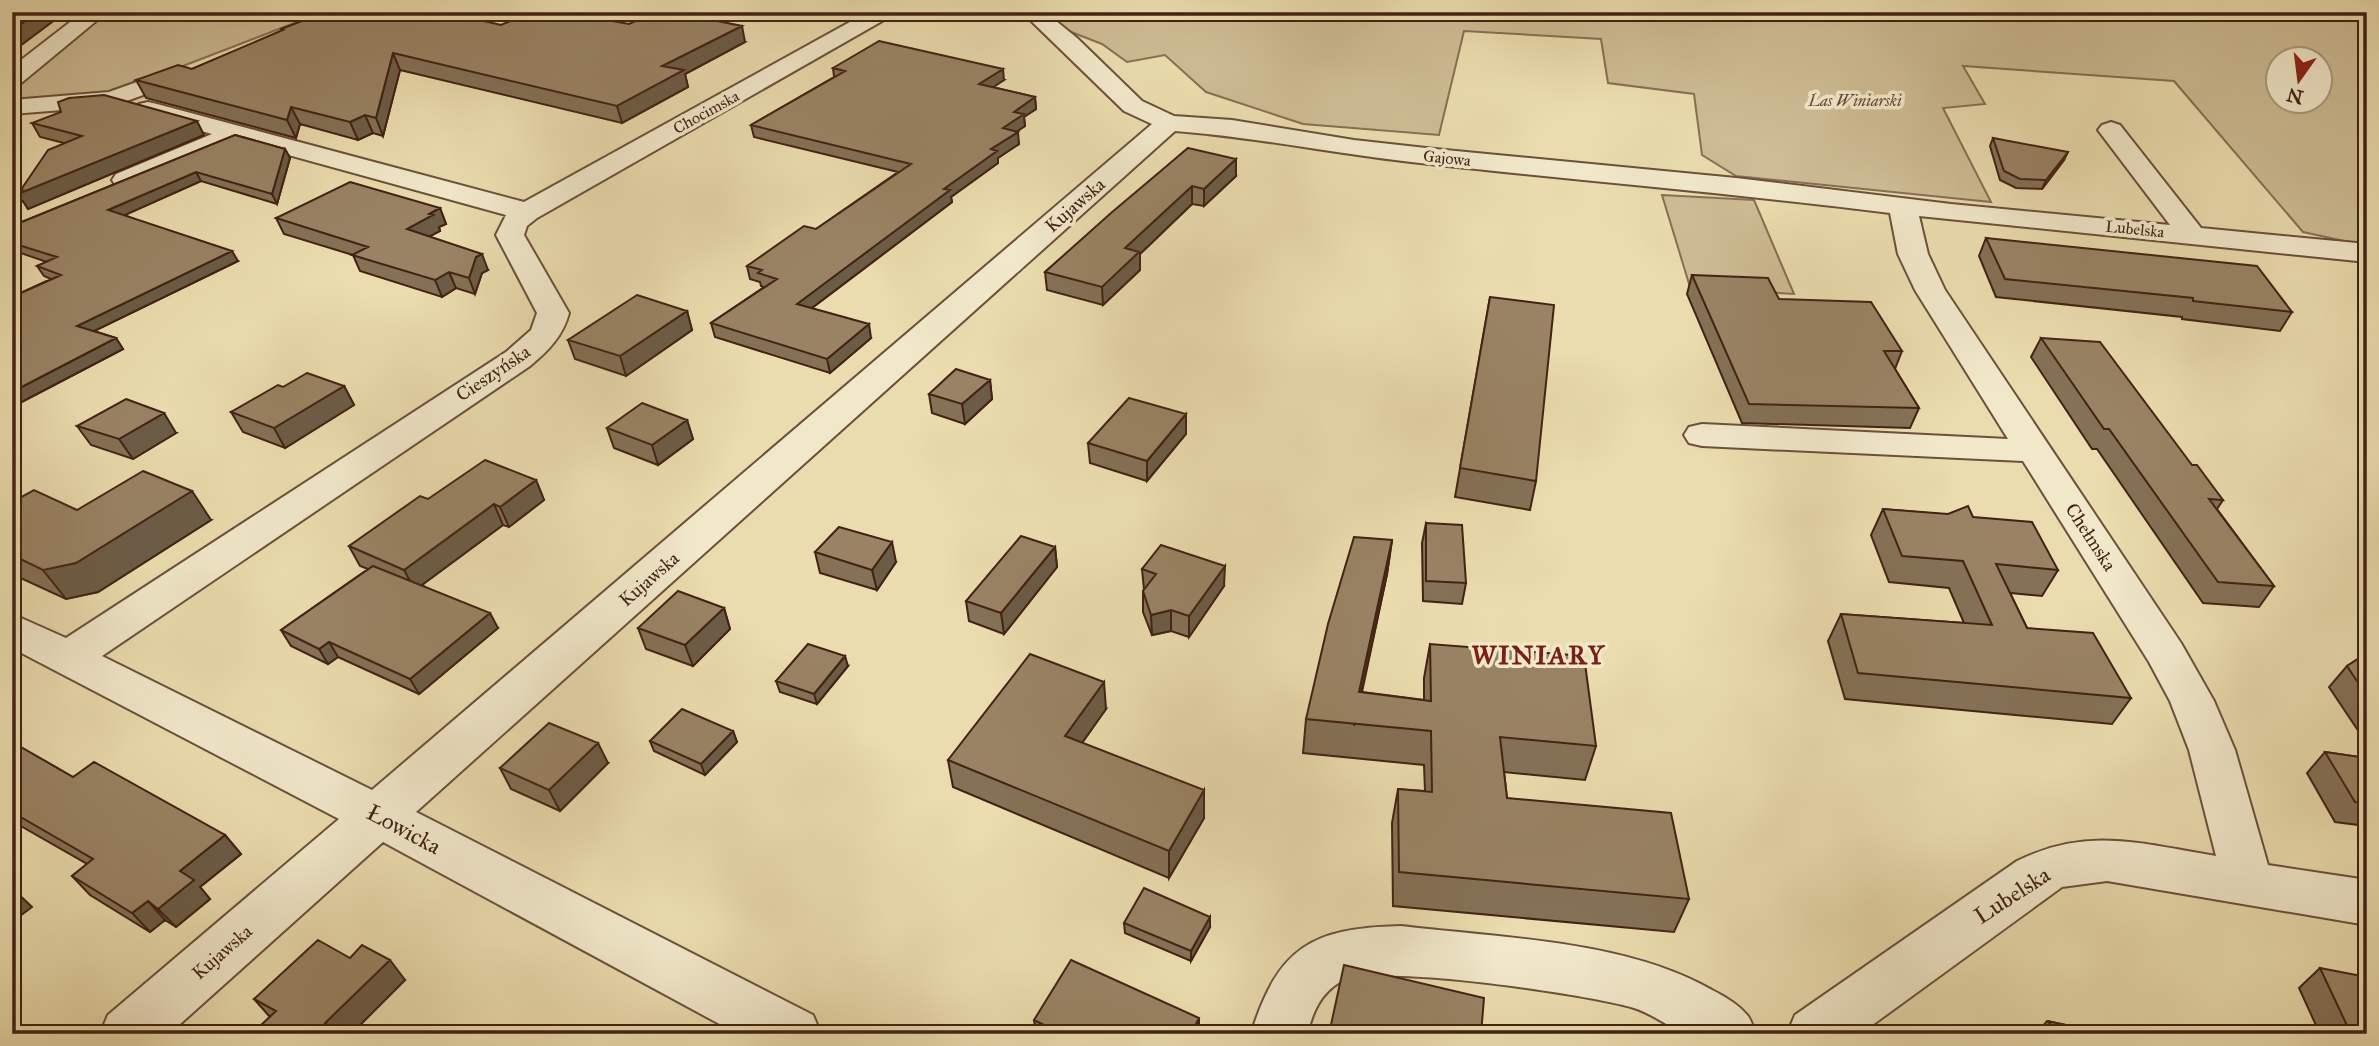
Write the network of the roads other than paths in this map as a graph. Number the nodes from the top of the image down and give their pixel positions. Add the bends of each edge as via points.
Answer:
1 (97, 12) edge
2 (884, 12) edge
3 (1032, 12) edge
4 (201, 66) edge
5 (12, 79) edge
6 (113, 99) junction
7 (12, 107) edge
8 (1169, 123) junction
9 (2111, 131) dead end
10 (236, 133) junction
11 (99, 191) edge
12 (1903, 206) junction
13 (527, 212) junction
14 (2192, 235) junction
15 (2367, 253) edge
16 (1703, 435) dead end
17 (2036, 451) junction
18 (12, 629) edge
19 (69, 657) junction
20 (378, 816) junction
21 (2248, 882) junction
22 (2367, 903) edge
23 (128, 1034) edge
24 (793, 1034) edge
25 (1279, 1034) edge
26 (1728, 1034) edge
27 (1815, 1034) edge

1 - 5 street
2 - 13 street, Chocimska
3 - 8 street, Gajowa via 1133,106
4 - 6 street
6 - 7 street
6 - 10 street
8 - 12 street, Gajowa via 1408,154
8 - 20 street, Kujawska
9 - 14 street
10 - 11 street
10 - 13 street
12 - 14 street, Lubelska
12 - 17 street, Chełmska via 1913,254 1930,290
13 - 19 street, Cieszyńska via 514,223 510,235 553,313 542,340
14 - 15 street, Lubelska
16 - 17 street
17 - 21 street, Chełmska via 2192,701 2212,750
18 - 19 street, Łowicka
19 - 20 street, Łowicka
20 - 23 street, Kujawska
20 - 24 street, Łowicka
21 - 22 street, Lubelska
21 - 27 street, Lubelska via 2107,860 2055,866
25 - 26 street via 1291,998 1320,964 1343,954 1381,950 1631,981 1691,1006

